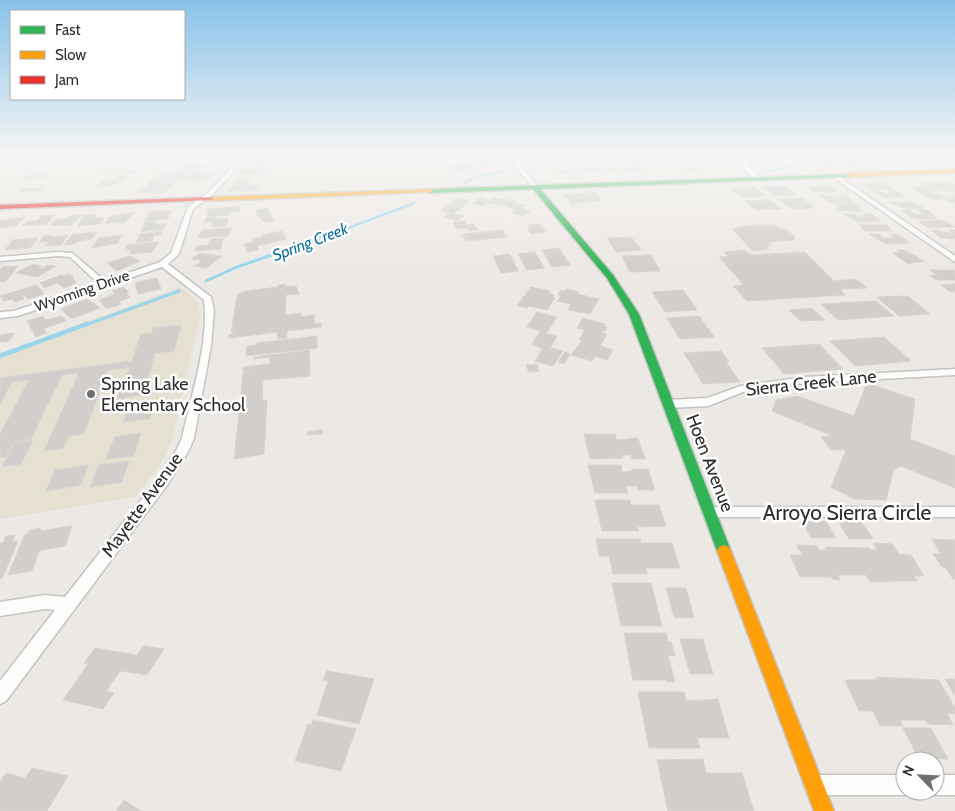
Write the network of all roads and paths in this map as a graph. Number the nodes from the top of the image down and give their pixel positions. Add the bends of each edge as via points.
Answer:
1 (209, 193) edge
2 (385, 193) edge
3 (540, 193) edge
4 (859, 193) edge
5 (202, 200) junction
6 (0, 207) edge
7 (0, 259) edge
8 (955, 260) edge
9 (163, 264) junction
10 (103, 283) junction
11 (0, 316) edge
12 (955, 372) edge
13 (669, 404) junction
14 (709, 512) junction
15 (955, 512) edge
16 (68, 606) junction
17 (0, 609) edge
18 (0, 695) edge
19 (814, 784) junction
20 (895, 784) edge
21 (824, 811) edge

1 - 5 street
2 - 5 street
3 - 13 street, Hoen Avenue via 625,299 634,314
4 - 8 street
5 - 6 street
5 - 9 street via 190,208 175,254
7 - 10 street via 72,255
9 - 10 street, Wyoming Drive
9 - 16 street, Mayette Avenue via 208,299 211,308 188,438 163,481
10 - 11 street, Wyoming Drive via 15,314
12 - 13 street, Sierra Creek Lane via 805,380 742,389 708,402
13 - 14 street, Hoen Avenue
14 - 15 street, Arroyo Sierra Circle
14 - 19 street, Hoen Avenue
16 - 17 street via 45,602
16 - 18 street, Mayette Avenue
19 - 20 street
19 - 21 street, Hoen Avenue

